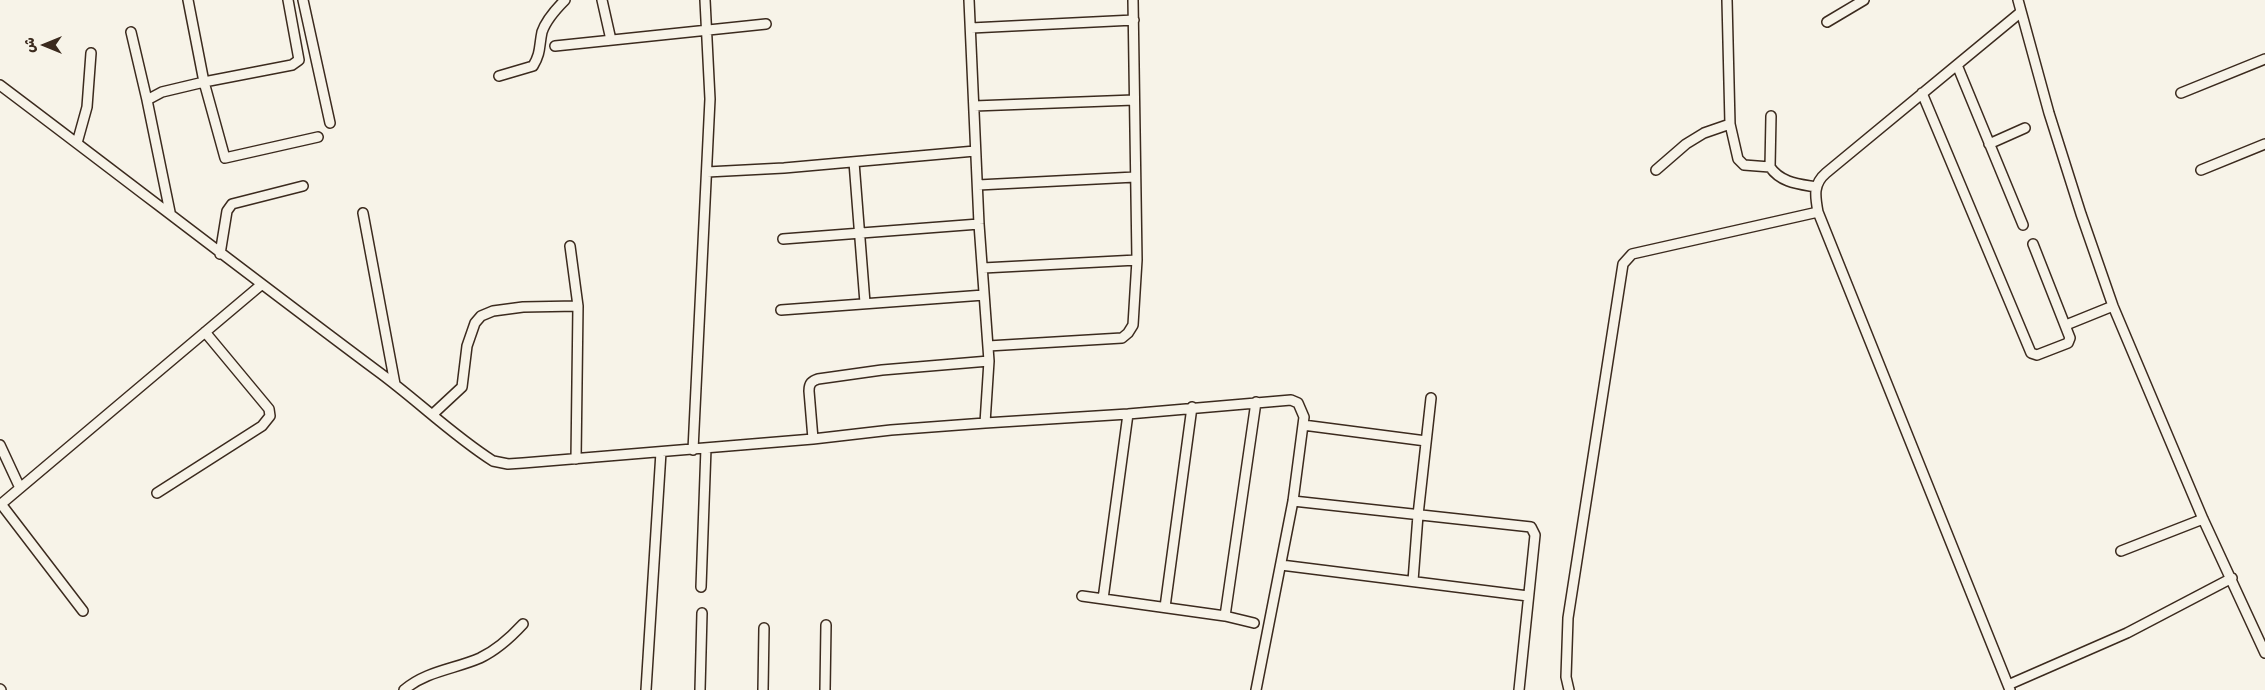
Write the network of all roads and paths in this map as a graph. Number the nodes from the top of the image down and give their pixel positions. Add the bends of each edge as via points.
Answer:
1 (188, 0) edge
2 (288, 0) edge
3 (303, 0) edge
4 (565, 0) edge
5 (602, 0) edge
6 (705, 0) edge
7 (969, 0) edge
8 (1133, 0) edge
9 (1727, 0) edge
10 (1864, 0) edge
11 (2018, 0) edge
12 (2021, 12) junction
13 (1134, 20) junction
14 (1826, 22) dead end
15 (766, 24) dead end
16 (971, 28) junction
17 (706, 30) junction
18 (131, 32) dead end
19 (611, 40) junction
20 (555, 46) dead end
21 (91, 52) dead end
22 (2265, 59) edge
23 (1956, 65) junction
24 (500, 76) dead end
25 (204, 82) junction
26 (0, 85) edge
27 (1922, 93) junction
28 (2181, 93) dead end
29 (147, 100) junction
30 (1134, 100) junction
31 (974, 106) junction
32 (1771, 116) dead end
33 (330, 123) dead end
34 (1730, 124) junction
35 (2025, 128) dead end
36 (318, 137) dead end
37 (77, 144) junction
38 (1990, 144) junction
39 (2265, 144) edge
40 (976, 151) junction
41 (854, 162) junction
42 (1770, 167) junction
43 (1656, 170) dead end
44 (2201, 170) dead end
45 (707, 172) junction
46 (1136, 178) junction
47 (978, 184) junction
48 (302, 186) dead end
49 (1816, 187) junction
50 (170, 212) junction
51 (1818, 212) junction
52 (363, 214) dead end
53 (979, 224) junction
54 (2023, 225) dead end
55 (860, 234) junction
56 (783, 240) dead end
57 (2033, 244) dead end
58 (570, 246) dead end
59 (220, 254) junction
60 (1137, 260) junction
61 (982, 268) junction
62 (262, 285) junction
63 (984, 295) junction
64 (865, 303) junction
65 (578, 306) junction
66 (2113, 306) junction
67 (781, 310) dead end
68 (2066, 325) junction
69 (206, 332) junction
70 (988, 346) junction
71 (989, 360) junction
72 (395, 384) junction
73 (1431, 398) dead end
74 (1256, 402) junction
75 (1192, 407) junction
76 (433, 414) junction
77 (1128, 414) junction
78 (985, 423) junction
79 (1303, 425) junction
80 (813, 440) junction
81 (1426, 441) junction
82 (0, 445) edge
83 (706, 448) junction
84 (693, 450) junction
85 (661, 452) junction
86 (576, 459) junction
87 (20, 488) junction
88 (157, 493) dead end
89 (1293, 501) junction
90 (0, 505) edge
91 (1418, 514) junction
92 (2203, 519) junction
93 (2121, 551) dead end
94 (1281, 565) junction
95 (2232, 578) junction
96 (1413, 581) junction
97 (701, 587) dead end
98 (1082, 596) dead end
99 (1528, 596) junction
100 (1103, 599) junction
101 (1165, 607) junction
102 (83, 611) dead end
103 (702, 613) dead end
104 (1225, 616) junction
105 (1254, 623) dead end
106 (523, 624) dead end
107 (826, 625) dead end
108 (764, 628) dead end
109 (2265, 653) edge
110 (2009, 688) edge
111 (404, 690) edge
112 (646, 690) edge
113 (700, 690) edge
114 (763, 690) edge
115 (825, 690) edge
116 (1256, 690) edge
117 (1520, 690) edge
118 (1569, 690) edge

1 - 25 street
2 - 25 street via 299,60 292,65
3 - 33 street
4 - 24 street via 554,11 543,31 539,56 533,66
5 - 19 street
6 - 17 street
7 - 16 street
8 - 13 street
9 - 34 street
10 - 14 street
11 - 12 street
12 - 23 street
12 - 66 street via 2052,122
13 - 16 street
13 - 30 street
15 - 17 street
16 - 31 street
17 - 19 street
17 - 45 street via 710,100
18 - 29 street
19 - 20 street
21 - 37 street via 88,107
22 - 28 street
23 - 27 street
23 - 38 street
25 - 29 street via 162,92
25 - 36 street via 225,158
26 - 37 street
27 - 49 street via 1826,172
27 - 68 street via 2031,353 2037,355 2068,343 2070,338
29 - 50 street
30 - 31 street
30 - 46 street
31 - 40 street
32 - 42 street
34 - 42 street via 1738,160 1744,165
34 - 43 street via 1704,133 1686,144
35 - 38 street
37 - 50 street
38 - 54 street
39 - 44 street
40 - 41 street
40 - 47 street
41 - 45 street
41 - 55 street
42 - 49 street via 1785,180
45 - 84 street
46 - 47 street
46 - 60 street
47 - 53 street
48 - 59 street via 232,204 227,211
49 - 51 street
50 - 59 street
51 - 110 street
51 - 118 street via 1632,254 1623,264 1568,618 1566,677
52 - 72 street
53 - 55 street
53 - 61 street
55 - 56 street
55 - 64 street
57 - 68 street
58 - 65 street
59 - 62 street
60 - 61 street
60 - 70 street via 1133,325 1122,338
61 - 63 street
62 - 69 street
62 - 72 street
63 - 64 street
63 - 70 street
64 - 67 street
65 - 76 street via 523,307 481,316 467,346 462,387
65 - 86 street
66 - 68 street
66 - 92 street
69 - 87 street
69 - 88 street via 269,409 270,416 262,426
70 - 71 street
71 - 78 street
71 - 80 street via 818,378 812,381 809,391
72 - 76 street
73 - 81 street
74 - 75 street
74 - 79 street via 1295,401 1301,407
74 - 104 street
75 - 77 street
75 - 101 street
76 - 86 street via 492,461 523,464
77 - 78 street
77 - 100 street
78 - 80 street
79 - 81 street
79 - 89 street
80 - 83 street
81 - 91 street
82 - 87 street
83 - 84 street
83 - 97 street
84 - 85 street
85 - 86 street
85 - 112 street
87 - 90 street
89 - 91 street
89 - 94 street
90 - 102 street
91 - 96 street
91 - 99 street via 1531,527 1535,536
92 - 93 street
92 - 95 street
94 - 96 street
94 - 116 street
95 - 109 street
95 - 110 street via 2127,633
96 - 99 street
98 - 100 street
99 - 117 street
100 - 101 street
101 - 104 street
103 - 113 street
104 - 105 street
106 - 111 street via 509,639 487,654 429,675
107 - 115 street
108 - 114 street

